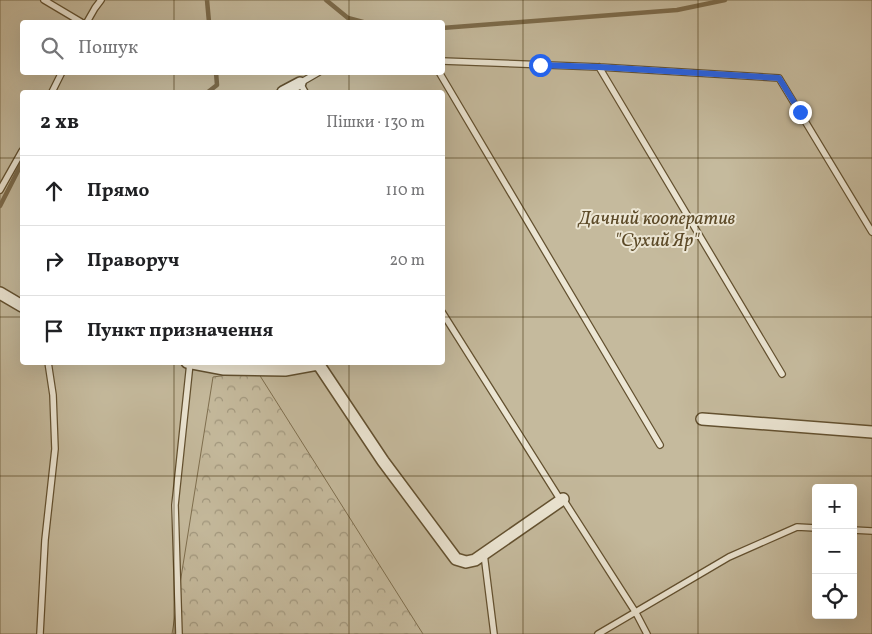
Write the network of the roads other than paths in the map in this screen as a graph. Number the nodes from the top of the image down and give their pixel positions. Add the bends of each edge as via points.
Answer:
1 (44, 0) edge
2 (101, 0) edge
3 (78, 20) edge
4 (88, 20) edge
5 (445, 61) edge
6 (599, 67) junction
7 (60, 75) edge
8 (316, 75) edge
9 (441, 75) edge
10 (302, 88) edge
11 (53, 90) edge
12 (20, 155) edge
13 (0, 190) edge
14 (872, 232) edge
15 (0, 293) edge
16 (20, 305) edge
17 (445, 317) edge
18 (48, 365) edge
19 (189, 365) edge
20 (201, 365) edge
21 (309, 365) edge
22 (319, 365) edge
23 (782, 374) dead end
24 (702, 419) dead end
25 (872, 432) edge
26 (660, 444) dead end
27 (563, 499) junction
28 (812, 528) edge
29 (857, 530) edge
30 (872, 531) edge
31 (484, 554) junction
32 (636, 613) junction
33 (607, 632) edge
34 (40, 634) edge
35 (179, 634) edge
36 (494, 634) edge
37 (598, 634) edge
38 (647, 634) edge

1 - 3 lane
2 - 4 lane
5 - 6 lane
6 - 14 lane via 779,78
6 - 23 lane
7 - 11 lane
8 - 10 lane
9 - 26 lane
12 - 13 lane
15 - 16 street
17 - 27 lane via 558,496
18 - 34 lane via 55,449 45,540
19 - 35 lane via 175,506
20 - 21 street via 224,369 285,370
22 - 31 street via 383,461 456,559 466,562
24 - 25 street
27 - 31 street
27 - 32 lane
28 - 32 lane via 798,527 729,557
29 - 30 lane
31 - 36 lane
32 - 33 lane
32 - 38 lane
33 - 37 lane

